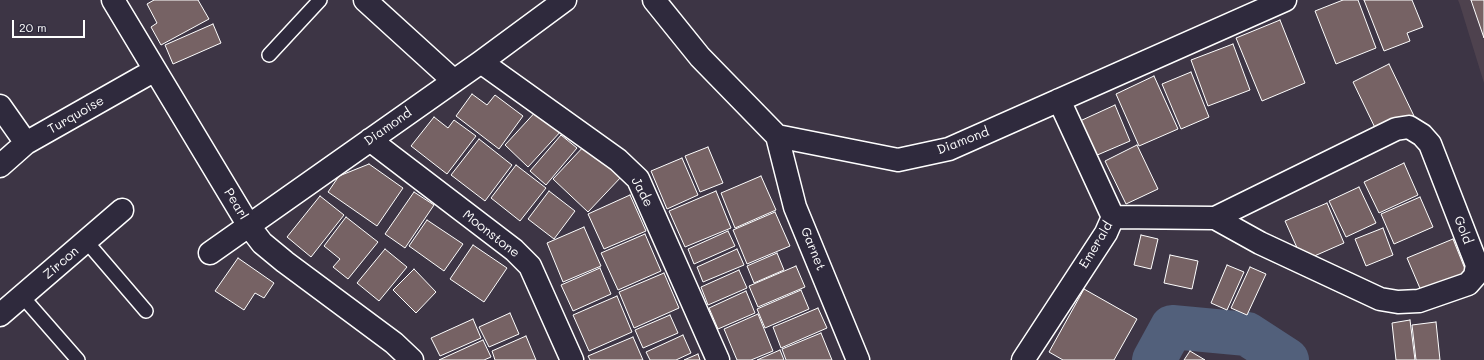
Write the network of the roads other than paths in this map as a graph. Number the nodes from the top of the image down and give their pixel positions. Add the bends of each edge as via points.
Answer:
1 (113, 0) edge
2 (320, 0) edge
3 (365, 0) edge
4 (565, 0) edge
5 (654, 0) edge
6 (1285, 0) edge
7 (269, 55) dead end
8 (481, 62) junction
9 (155, 70) junction
10 (454, 81) junction
11 (1059, 100) junction
12 (0, 106) edge
13 (778, 136) junction
14 (370, 140) junction
15 (26, 143) junction
16 (0, 166) edge
17 (122, 210) dead end
18 (1113, 217) junction
19 (1215, 218) junction
20 (250, 226) junction
21 (86, 241) junction
22 (210, 253) dead end
23 (22, 296) junction
24 (146, 311) dead end
25 (0, 316) edge
26 (78, 360) edge
27 (412, 360) edge
28 (572, 360) edge
29 (718, 360) edge
30 (858, 360) edge
31 (1023, 360) edge

1 - 9 street, Pearl
2 - 7 lane
3 - 10 street
4 - 8 street, Diamond
5 - 13 street via 700,57
6 - 11 street, Diamond
8 - 10 street, Diamond
8 - 29 street, Jade via 618,160 638,179
9 - 15 street, Turquoise
9 - 20 street, Pearl
10 - 14 street, Diamond
11 - 13 street, Diamond via 949,149 898,160
11 - 18 street, Emerald
12 - 15 street
13 - 30 street, Garnet via 795,207
14 - 20 street, Diamond
14 - 28 street, Moonstone via 514,250 530,266
15 - 16 street, Turquoise
17 - 21 street, Zircon
18 - 19 street, Gold
18 - 31 street, Emerald via 1106,233
19 - 19 street, Gold via 1396,129 1409,127 1430,144 1476,265 1475,276 1468,284 1419,301 1398,302 1380,299 1260,243
20 - 22 street, Diamond
20 - 27 street, Pearl via 262,243 394,343
21 - 23 street, Zircon
21 - 24 lane
23 - 25 street, Zircon
23 - 26 lane

